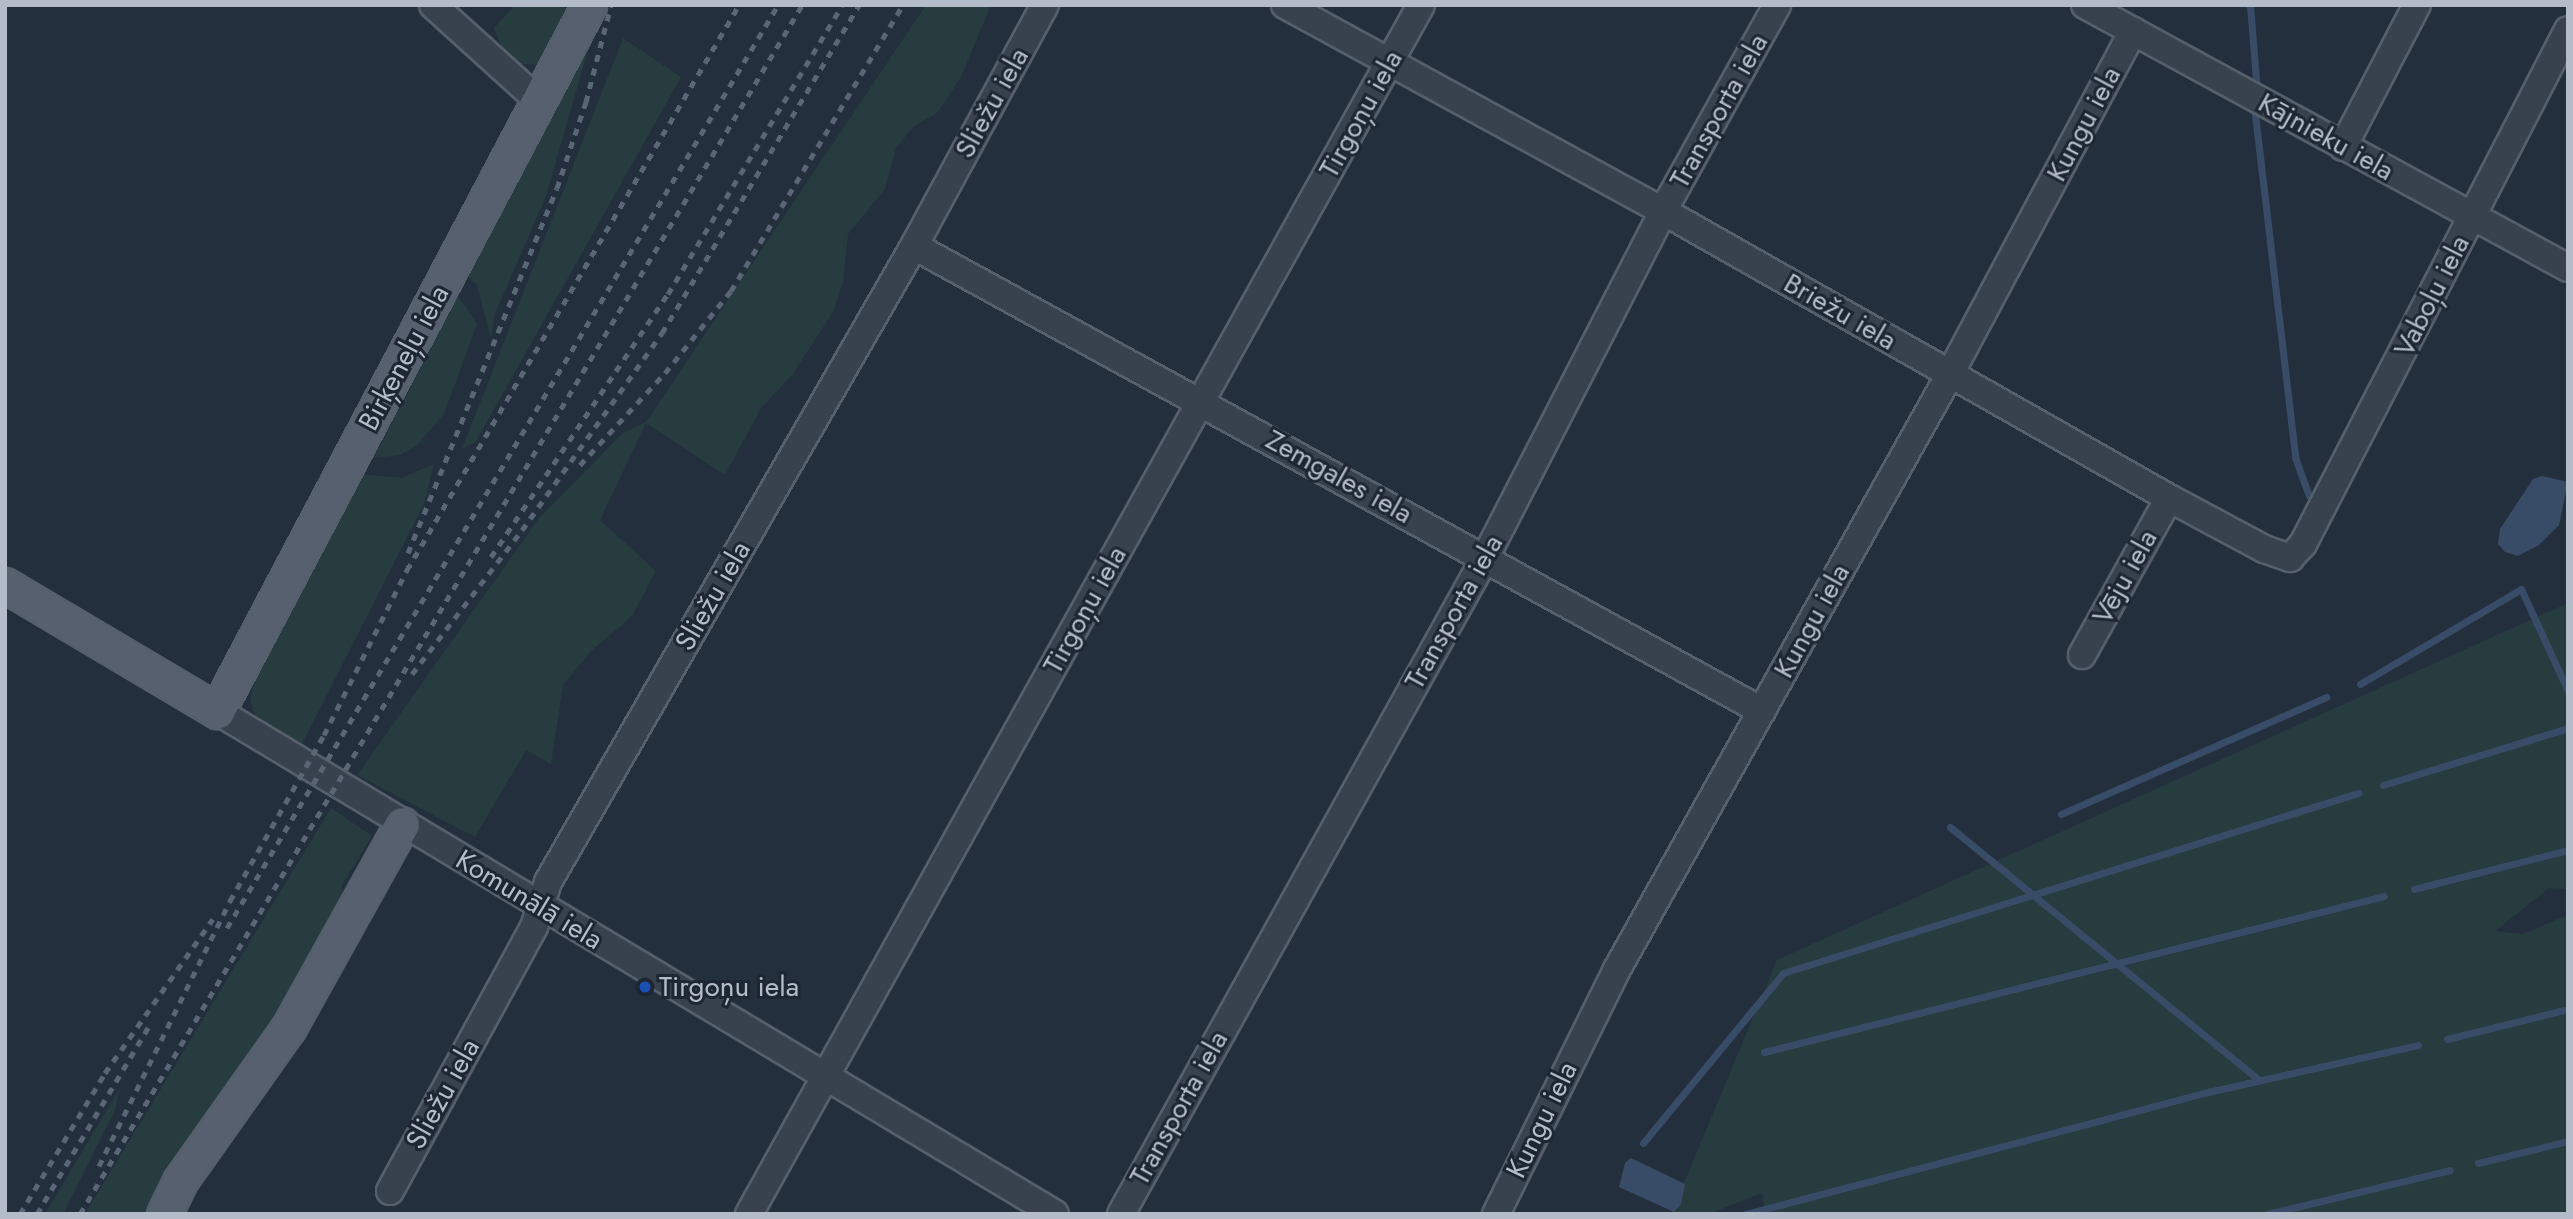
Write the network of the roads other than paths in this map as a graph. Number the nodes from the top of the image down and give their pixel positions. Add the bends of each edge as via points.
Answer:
1 (433, 5) edge
2 (589, 5) edge
3 (1045, 5) edge
4 (1284, 5) edge
5 (1421, 5) edge
6 (1777, 5) edge
7 (2085, 5) edge
8 (2417, 5) edge
9 (2568, 30) edge
10 (2133, 31) junction
11 (1390, 64) junction
12 (539, 101) junction
13 (2343, 147) junction
14 (1663, 211) junction
15 (2473, 217) junction
16 (914, 246) junction
17 (2568, 268) edge
18 (1950, 374) junction
19 (1201, 401) junction
20 (2169, 498) junction
21 (1485, 558) junction
22 (2290, 558) joint
23 (5, 585) edge
24 (2081, 655) dead end
25 (217, 711) junction
26 (1762, 711) junction
27 (402, 824) junction
28 (540, 907) junction
29 (827, 1077) junction
30 (390, 1191) dead end
31 (164, 1214) edge
32 (749, 1214) edge
33 (1055, 1214) edge
34 (1121, 1214) edge
35 (1496, 1214) edge

1 - 12 street
2 - 12 main road, Birķeneļu iela
3 - 16 street, Sliežu iela
4 - 11 street, Briežu iela
5 - 11 street, Tirgoņu iela
6 - 14 street, Transporta iela
7 - 10 street, Kājnieku iela
8 - 13 street
9 - 15 street, Vaboļu iela
10 - 13 street, Kājnieku iela
10 - 18 street, Kungu iela
11 - 14 street, Briežu iela
11 - 19 street, Tirgoņu iela
12 - 25 main road, Birķeneļu iela
13 - 15 street, Kājnieku iela
14 - 18 street, Briežu iela
14 - 21 street, Transporta iela
15 - 17 street, Kājnieku iela
15 - 22 street, Vaboļu iela via 2303,544
16 - 19 street, Zemgales iela
16 - 28 street, Sliežu iela via 548,881
18 - 20 street, Briežu iela
18 - 26 street, Kungu iela
19 - 21 street, Zemgales iela
19 - 29 street, Tirgoņu iela
20 - 22 street, Briežu iela
20 - 24 street, Vēju iela
21 - 26 street, Zemgales iela
21 - 34 street, Transporta iela
23 - 25 main road, Komunālā iela
25 - 27 street, Komunālā iela
26 - 35 street, Kungu iela via 1616,971
27 - 28 street, Komunālā iela
27 - 31 main road via 289,1027 180,1181
28 - 29 street, Komunālā iela
28 - 30 street, Sliežu iela via 534,927
29 - 32 street, Tirgoņu iela
29 - 33 street, Komunālā iela

